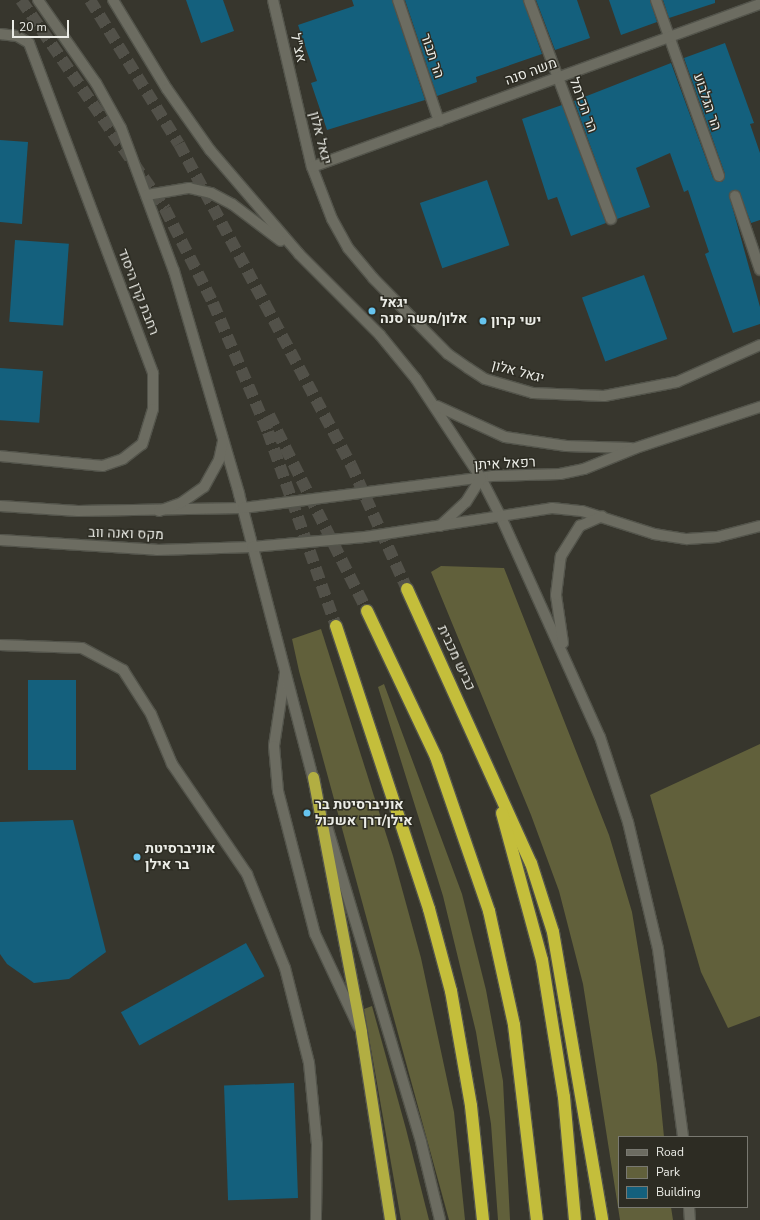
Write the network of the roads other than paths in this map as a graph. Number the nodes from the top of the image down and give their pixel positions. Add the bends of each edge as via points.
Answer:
1 (38, 0) edge
2 (113, 0) edge
3 (273, 0) edge
4 (398, 0) edge
5 (529, 0) edge
6 (656, 0) edge
7 (760, 4) edge
8 (0, 34) edge
9 (669, 37) junction
10 (558, 77) junction
11 (296, 102) joint
12 (439, 121) junction
13 (312, 167) junction
14 (719, 176) dead end
15 (147, 195) junction
16 (735, 196) dead end
17 (611, 219) dead end
18 (299, 254) junction
19 (760, 270) edge
20 (760, 345) edge
21 (435, 405) junction
22 (760, 407) edge
23 (224, 439) junction
24 (636, 448) junction
25 (0, 456) edge
26 (481, 478) junction
27 (0, 506) edge
28 (243, 508) junction
29 (159, 511) junction
30 (602, 516) junction
31 (501, 517) junction
32 (439, 526) junction
33 (760, 526) edge
34 (0, 540) edge
35 (252, 548) junction
36 (407, 589) tunnel mouth
37 (367, 611) tunnel mouth
38 (336, 626) tunnel mouth
39 (0, 645) edge
40 (566, 659) junction
41 (285, 673) junction
42 (477, 740) junction
43 (313, 777) junction
44 (361, 1032) junction
45 (683, 1136) edge
46 (689, 1208) edge
47 (316, 1220) edge
48 (390, 1220) edge
49 (440, 1220) edge
50 (483, 1220) edge
51 (537, 1220) edge
52 (575, 1220) edge
53 (602, 1220) edge
54 (690, 1220) edge

1 - 15 main road via 108,104
2 - 18 main road via 167,89 210,150
3 - 11 main road, אצ"ל
4 - 12 main road, הר תבור
5 - 10 main road, הר הכרמל
6 - 9 main road, הר הגלבוע
7 - 9 main road, משה סנה
8 - 25 main road, רחבת קרן היסוד via 18,36 29,43 153,373 153,409 142,444 123,459 103,466
9 - 10 main road, משה סנה
9 - 14 main road, הר הגלבוע
10 - 12 main road, משה סנה
10 - 17 main road, הר הכרמל
11 - 13 main road, יגאל אלון
12 - 13 main road, משה סנה
13 - 20 main road, יגאל אלון via 348,248 448,354 485,379 533,393 604,396 677,382
15 - 18 main road via 189,188 211,193 232,204
15 - 23 main road via 174,271
16 - 19 main road
18 - 21 main road via 380,335
21 - 24 main road via 505,437 566,446
21 - 26 main road
22 - 24 main road, רפאל איתן
23 - 28 main road
23 - 29 main road via 219,460 204,487 181,503
24 - 26 main road, רפאל איתן via 599,464 560,474
26 - 28 main road, רפאל איתן
26 - 31 main road
26 - 32 main road via 466,502
27 - 29 main road, מקס ואנה ווב
28 - 29 main road, מקס ואנה ווב
28 - 35 main road
30 - 31 main road via 552,508
30 - 33 main road via 654,534 687,539 717,537
30 - 40 main road via 580,526 561,556 556,595
31 - 32 main road
31 - 40 main road
32 - 35 main road
34 - 35 main road, מקס ואנה ווב via 157,550
35 - 41 main road
36 - 42 highway, כביש מכבית
37 - 51 highway via 436,757 489,911 514,1025
38 - 50 highway via 429,909 451,991 470,1106
39 - 47 main road via 82,648 123,670 151,714 172,764 246,874 285,968 309,1063 317,1144
40 - 45 main road via 606,755 644,883 668,1012
41 - 43 main road
41 - 44 main road via 274,746 278,791 313,929
42 - 52 highway via 519,867 542,960 564,1097
42 - 53 highway via 531,863 553,932
43 - 44 highway
43 - 49 main road via 418,1134
44 - 48 highway
46 - 54 main road

